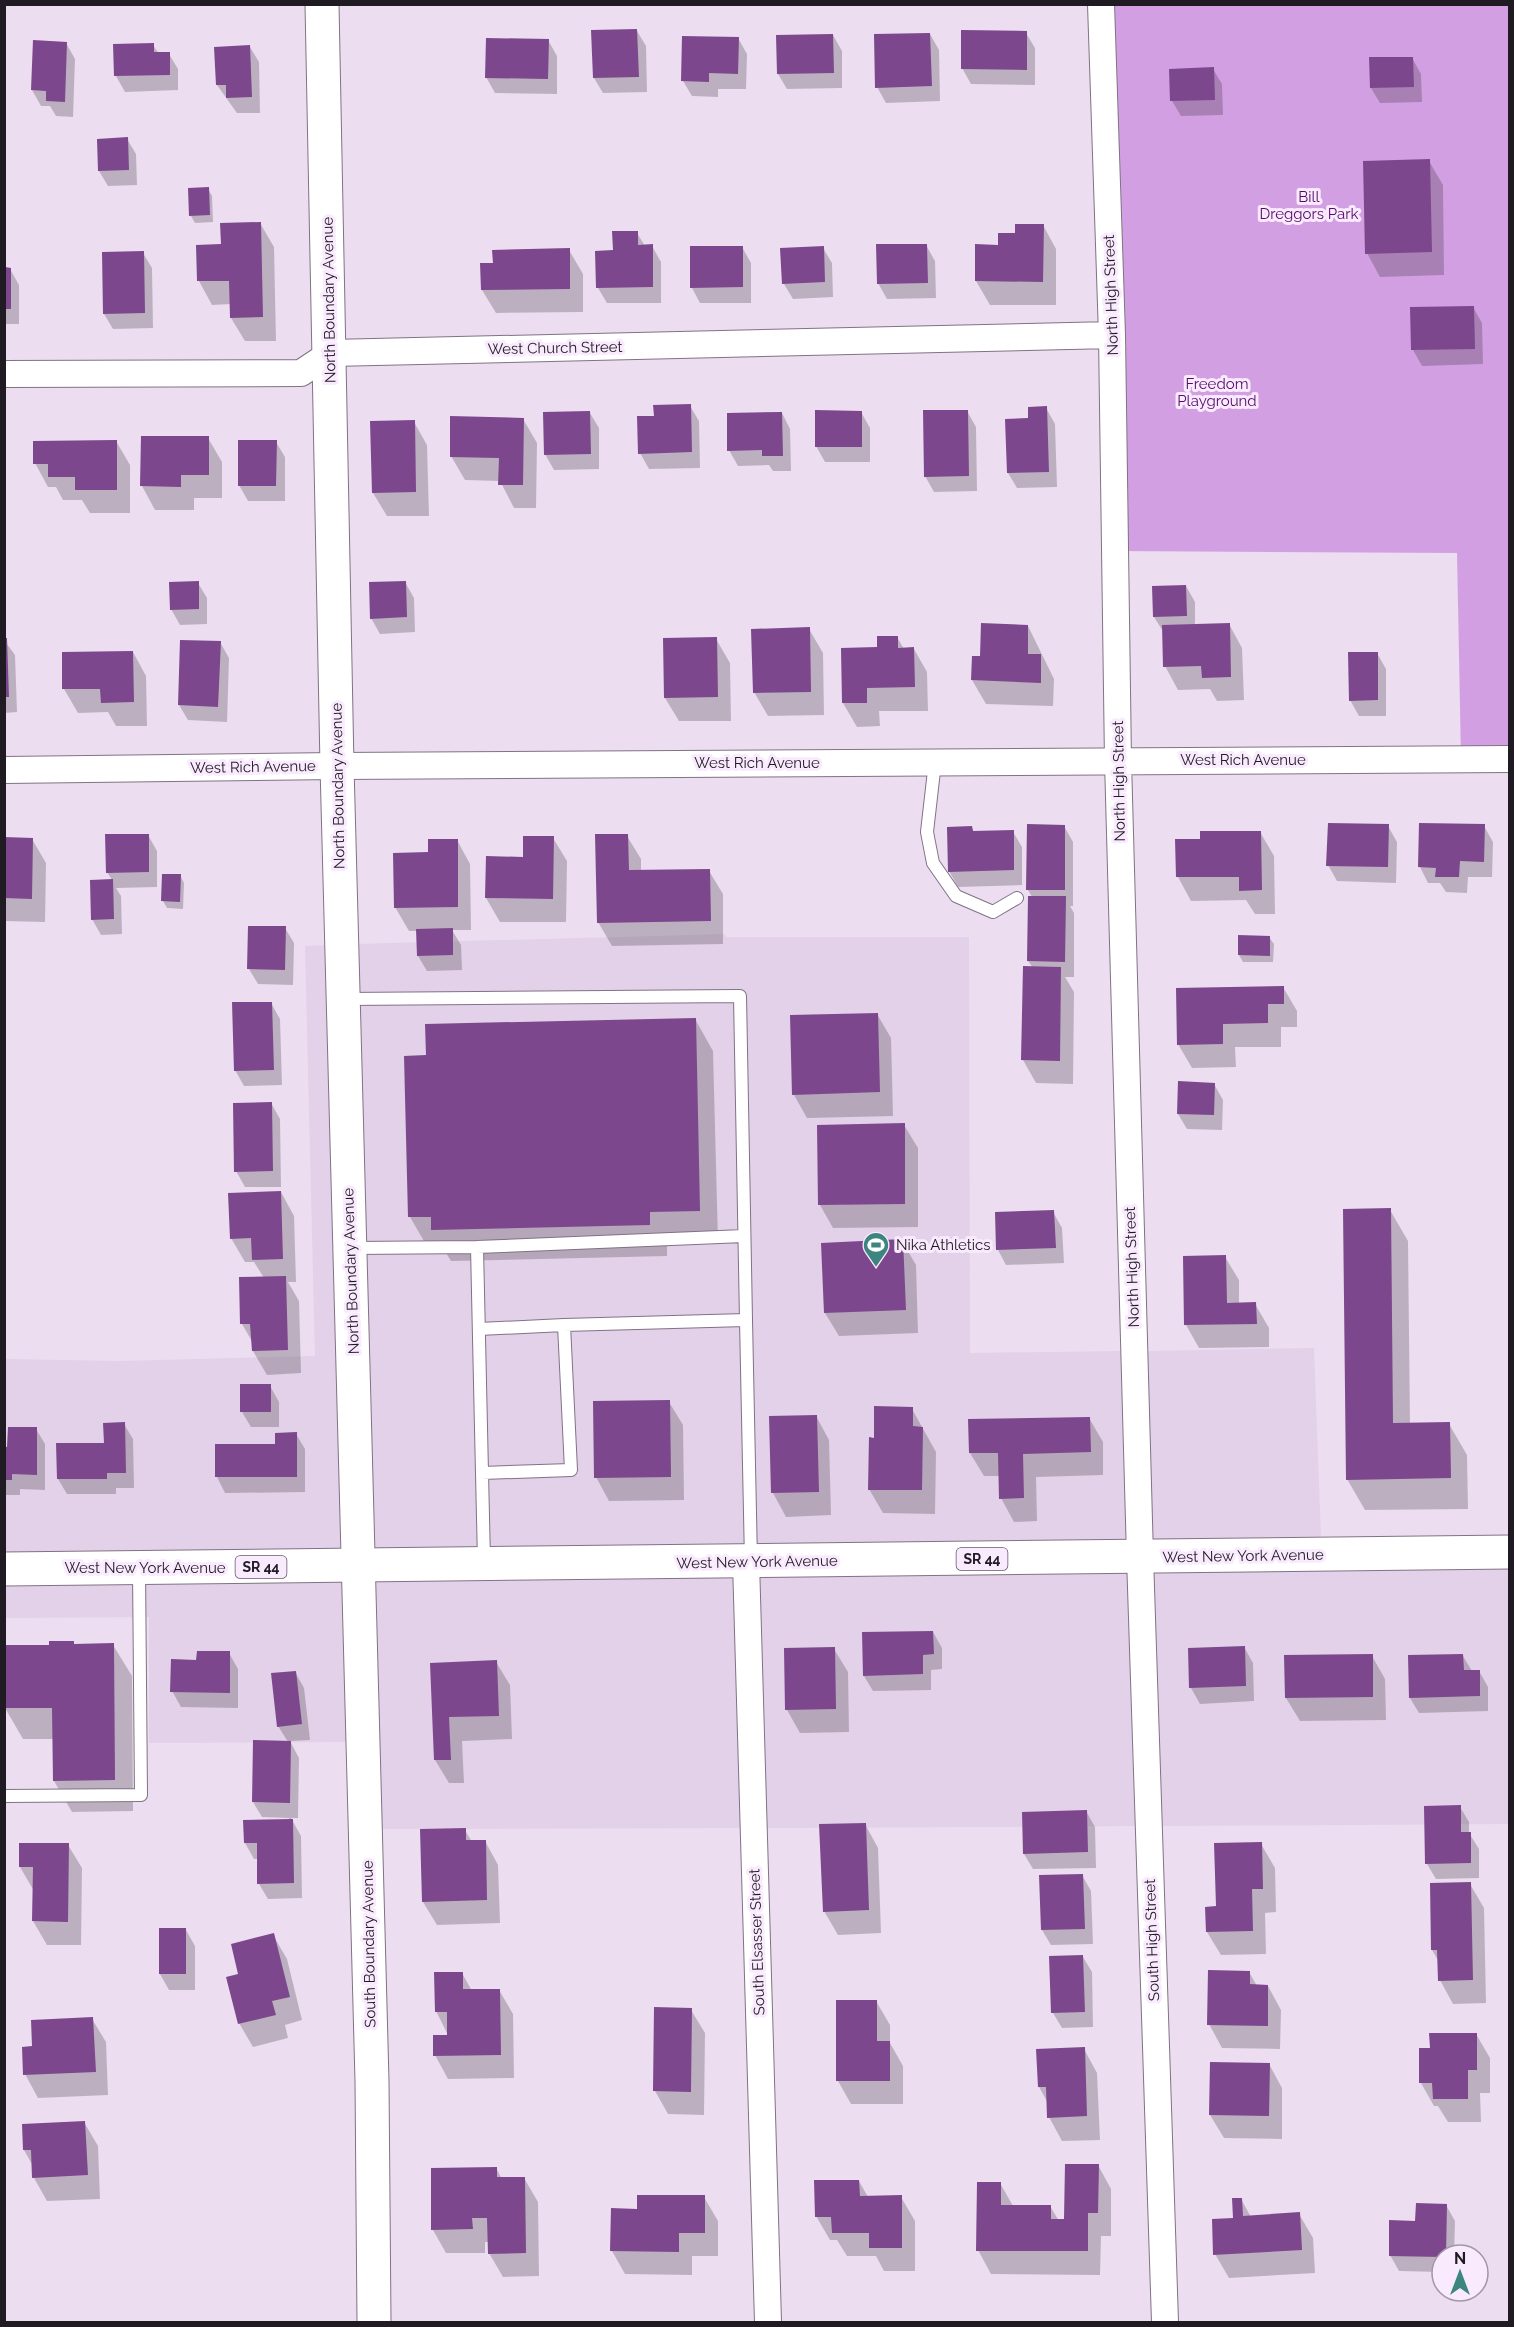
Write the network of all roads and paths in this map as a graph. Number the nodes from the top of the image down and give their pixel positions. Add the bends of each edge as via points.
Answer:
1 (322, 4) edge
2 (1101, 4) edge
3 (1112, 335) junction
4 (331, 353) junction
5 (4, 374) edge
6 (1509, 759) edge
7 (1118, 761) junction
8 (935, 762) junction
9 (338, 766) junction
10 (4, 770) edge
11 (1017, 898) dead end
12 (344, 999) junction
13 (744, 1236) junction
14 (477, 1247) junction
15 (350, 1248) junction
16 (746, 1320) junction
17 (564, 1325) junction
18 (479, 1329) junction
19 (482, 1473) junction
20 (1509, 1552) edge
21 (1140, 1557) junction
22 (749, 1562) junction
23 (484, 1565) junction
24 (360, 1566) junction
25 (140, 1568) junction
26 (4, 1569) edge
27 (4, 1796) edge
28 (374, 2322) edge
29 (768, 2322) edge
30 (1165, 2322) edge

1 - 4 street, North Boundary Avenue
2 - 3 street, North High Street
3 - 4 street, West Church Street
3 - 7 street, North High Street
4 - 5 street via 301,373
4 - 9 street, North Boundary Avenue
6 - 7 street, West Rich Avenue
7 - 8 street, West Rich Avenue
7 - 21 street, North High Street
8 - 9 street, West Rich Avenue
8 - 11 lane via 927,832 933,863 956,896 993,912
9 - 10 street, West Rich Avenue
9 - 12 street, North Boundary Avenue
12 - 13 lane via 740,996
12 - 15 street, North Boundary Avenue
13 - 14 lane
13 - 16 lane
14 - 15 lane
14 - 18 lane
15 - 24 street, North Boundary Avenue
16 - 17 lane
16 - 22 lane
17 - 18 lane
17 - 19 lane via 571,1470
18 - 19 lane
19 - 23 lane
20 - 21 street, West New York Avenue / SR 44
21 - 22 street, West New York Avenue / SR 44
21 - 30 street, South High Street
22 - 23 street, West New York Avenue / SR 44
22 - 29 street, South Elsasser Street
23 - 24 street, West New York Avenue / SR 44
24 - 25 street, West New York Avenue / SR 44
24 - 28 street, South Boundary Avenue
25 - 26 street, West New York Avenue / SR 44
25 - 27 lane via 141,1795

